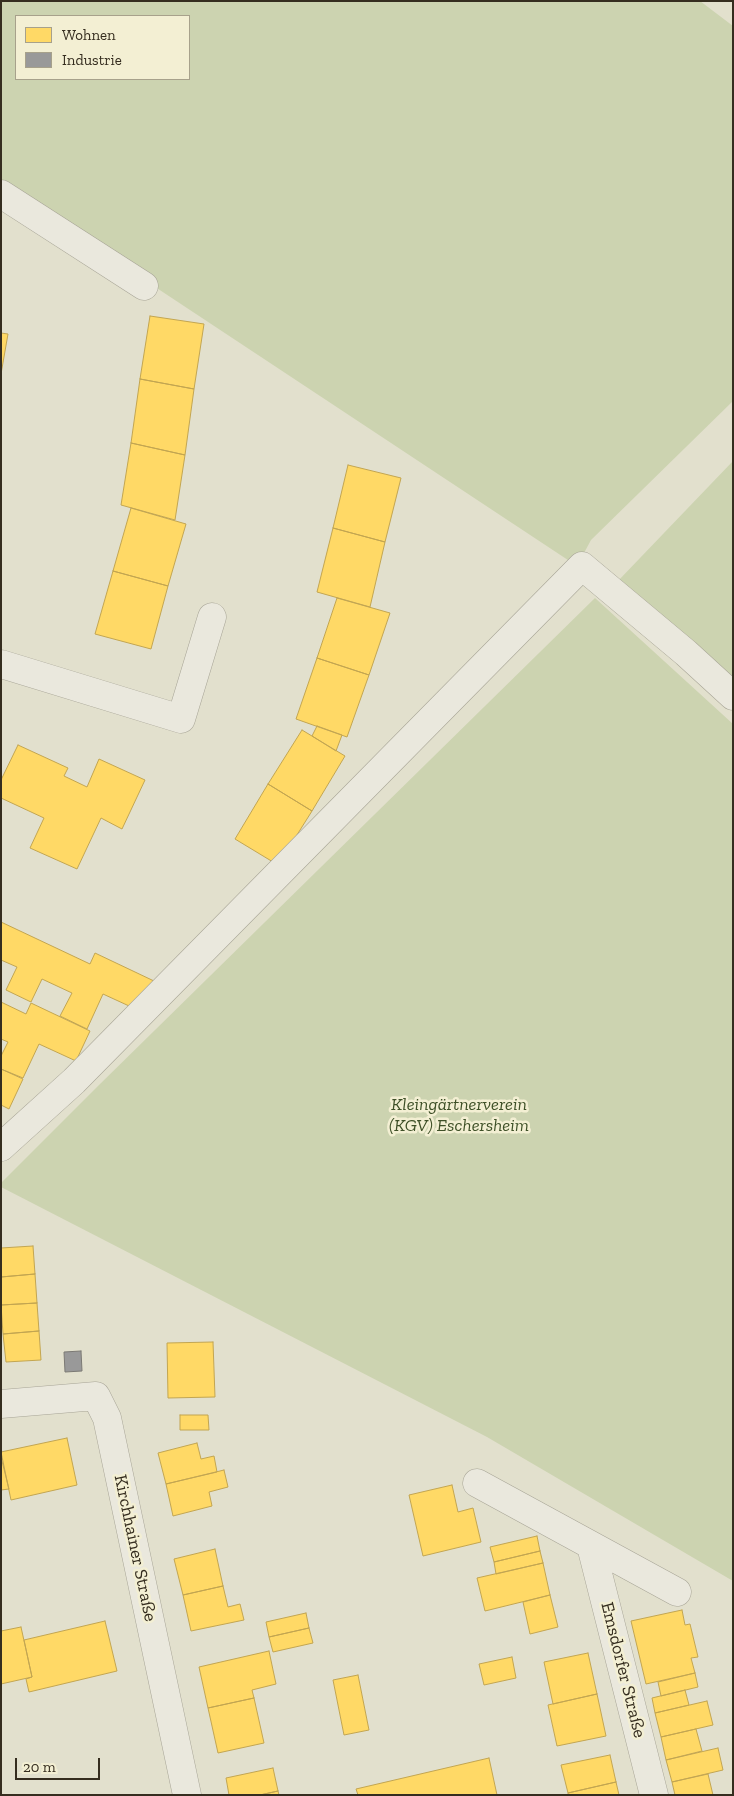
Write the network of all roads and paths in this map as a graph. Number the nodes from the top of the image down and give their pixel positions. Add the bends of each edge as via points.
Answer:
1 (1, 194) edge
2 (144, 286) dead end
3 (212, 617) dead end
4 (1, 664) edge
5 (733, 696) edge
6 (1, 1148) edge
7 (1, 1404) edge
8 (477, 1483) dead end
9 (591, 1546) junction
10 (677, 1592) dead end
11 (187, 1795) edge
12 (654, 1795) edge

1 - 2 street
3 - 4 street via 181,719
5 - 6 street via 582,566 81,1074
7 - 11 street, Kirchhainer Straße via 96,1396 107,1418
8 - 9 street
9 - 10 street
9 - 12 street, Emsdorfer Straße

